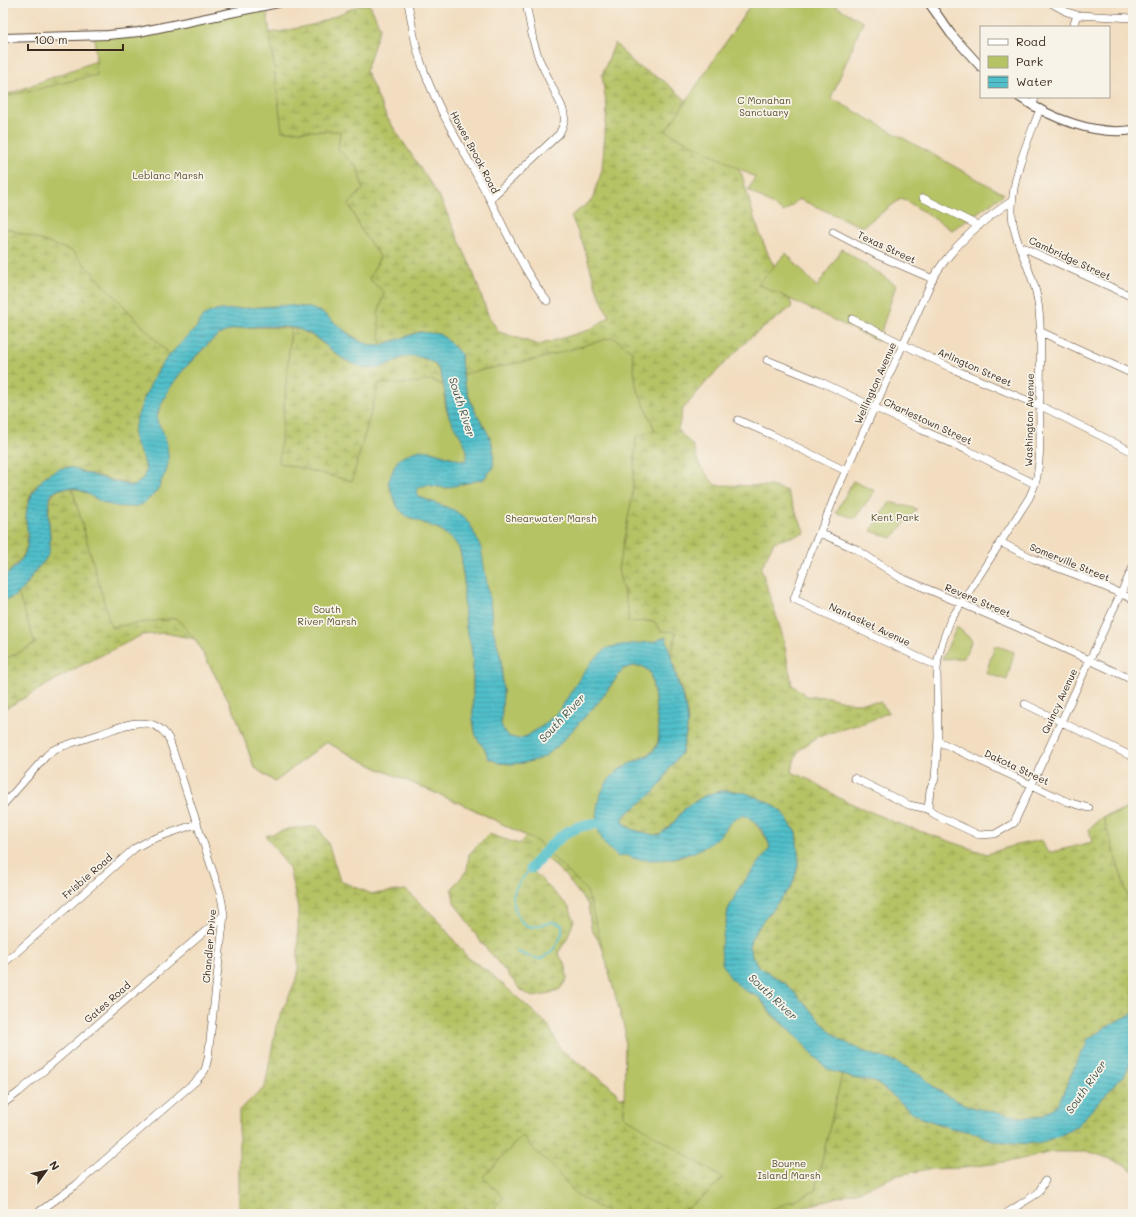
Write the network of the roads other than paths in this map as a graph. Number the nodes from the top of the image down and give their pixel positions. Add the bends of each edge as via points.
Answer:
1 (278, 3) edge
2 (408, 3) edge
3 (526, 3) edge
4 (929, 3) edge
5 (1051, 3) edge
6 (1077, 16) junction
7 (1133, 18) edge
8 (1074, 24) dead end
9 (3, 38) edge
10 (980, 66) edge
11 (1021, 98) edge
12 (1035, 98) edge
13 (1036, 108) junction
14 (1133, 130) edge
15 (923, 198) dead end
16 (490, 199) junction
17 (1012, 201) junction
18 (979, 226) junction
19 (833, 232) dead end
20 (1020, 246) junction
21 (933, 279) junction
22 (1133, 298) edge
23 (547, 301) dead end
24 (852, 319) dead end
25 (1040, 331) junction
26 (904, 344) junction
27 (767, 360) dead end
28 (1133, 374) edge
29 (1040, 406) junction
30 (874, 407) junction
31 (738, 420) dead end
32 (1133, 452) edge
33 (846, 471) junction
34 (1034, 484) junction
35 (820, 532) junction
36 (1000, 542) junction
37 (1133, 567) edge
38 (1121, 594) junction
39 (794, 599) joint
40 (1133, 600) edge
41 (961, 604) junction
42 (1089, 661) junction
43 (938, 666) junction
44 (1133, 680) edge
45 (1025, 704) dead end
46 (1061, 722) junction
47 (938, 741) junction
48 (1133, 757) edge
49 (854, 778) dead end
50 (1032, 785) junction
51 (3, 806) edge
52 (1089, 808) dead end
53 (928, 809) junction
54 (196, 824) junction
55 (224, 915) junction
56 (3, 964) edge
57 (3, 1104) edge
58 (1045, 1181) dead end
59 (36, 1214) edge
60 (1005, 1214) edge

1 - 9 street via 139,32
2 - 16 street, Howes Brook Road via 417,50 428,82
3 - 16 street via 538,59 562,107 565,120 559,134
4 - 10 street via 951,34
5 - 6 street
6 - 7 street
6 - 8 street
11 - 13 street
12 - 13 street, Washington Avenue
13 - 14 street via 1076,125 1097,130
13 - 17 street, Washington Avenue via 1018,169
15 - 18 street
16 - 23 street, Howes Brook Road via 536,286
17 - 18 street, Wellington Avenue
17 - 20 street, Washington Avenue via 1015,233
18 - 21 street, Wellington Avenue via 960,242
19 - 21 street, Texas Street via 877,255
20 - 22 street, Cambridge Street
20 - 25 street, Washington Avenue via 1035,290
21 - 26 street, Wellington Avenue
24 - 26 street, Arlington Street
25 - 28 street
25 - 29 street, Washington Avenue
26 - 29 street, Arlington Street via 953,369
26 - 30 street, Wellington Avenue
27 - 30 street, Charlestown Street via 809,376
29 - 32 street, Arlington Street
29 - 34 street, Washington Avenue via 1039,451
30 - 33 street, Wellington Avenue
30 - 34 street, Charlestown Street
31 - 33 street
33 - 35 street, Wellington Avenue
34 - 36 street, Washington Avenue via 1029,498
35 - 39 street, Wellington Avenue
35 - 41 street, Revere Street via 856,549 899,577
36 - 38 street, Somerville Street via 1034,559
36 - 41 street, Washington Avenue
37 - 38 street, Quincy Avenue
38 - 40 street, Somerville Street
38 - 42 street, Quincy Avenue
39 - 43 street, Nantasket Avenue
41 - 42 street, Revere Street
41 - 43 street, Washington Avenue via 946,630
42 - 44 street, Revere Street
42 - 46 street, Quincy Avenue
43 - 47 street, Washington Avenue
45 - 46 street
46 - 48 street
46 - 50 street, Quincy Avenue
47 - 50 street, Dakota Street
47 - 53 street, Washington Avenue via 936,779 930,790
49 - 53 street via 909,805
50 - 52 street, Dakota Street via 1068,802
50 - 53 street, Quincy Avenue via 1014,823 994,834 973,833
51 - 54 street, Chandler Drive via 53,750 123,726 143,722 163,730 169,739
54 - 55 street, Chandler Drive
54 - 56 street, Frisbie Road via 135,848
55 - 57 street, Gates Road
55 - 59 street, Chandler Drive via 205,1070 197,1080 76,1184
58 - 60 street via 1038,1193

